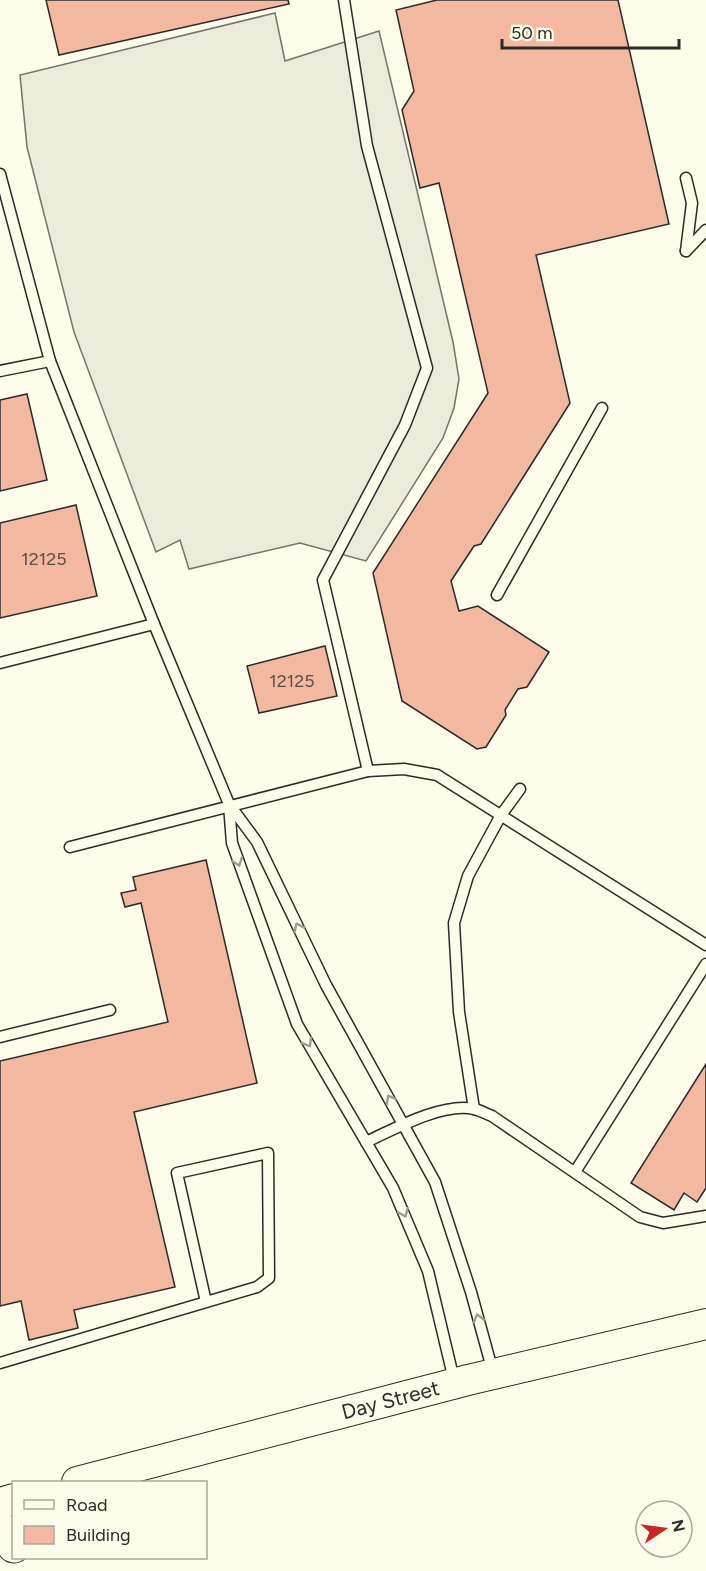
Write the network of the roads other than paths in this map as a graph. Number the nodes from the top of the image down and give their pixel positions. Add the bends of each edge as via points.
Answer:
1 (344, 0) edge
2 (0, 174) edge
3 (686, 178) dead end
4 (706, 230) edge
5 (50, 361) junction
6 (0, 371) edge
7 (602, 408) dead end
8 (497, 595) dead end
9 (154, 624) junction
10 (0, 663) edge
11 (368, 771) junction
12 (520, 789) dead end
13 (229, 804) junction
14 (501, 816) junction
15 (70, 847) dead end
16 (706, 945) edge
17 (706, 964) edge
18 (110, 1010) dead end
19 (0, 1037) edge
20 (474, 1109) junction
21 (404, 1125) junction
22 (366, 1142) junction
23 (575, 1172) junction
24 (706, 1216) edge
25 (206, 1302) junction
26 (706, 1324) edge
27 (0, 1363) edge
28 (493, 1375) junction
29 (455, 1384) junction
30 (81, 1481) edge
31 (0, 1528) edge
32 (12, 1543) edge

1 - 11 lane via 367,146 427,368 405,425 323,580
2 - 5 lane
3 - 4 lane via 692,203 686,251
5 - 6 lane
5 - 9 lane
7 - 8 lane
9 - 10 lane
9 - 13 lane
11 - 13 lane
11 - 14 lane via 404,769 437,775
12 - 14 lane
13 - 15 lane
21 -> 13 lane via 326,985 256,842
13 -> 22 lane via 232,843 297,1024
14 - 16 lane
14 - 20 lane via 468,876 454,923 459,1012
17 - 23 lane
18 - 19 lane
20 - 21 lane via 456,1108
20 - 23 lane via 492,1116
21 - 22 lane
28 -> 21 lane via 435,1182
22 -> 29 lane via 393,1188 428,1271
23 - 24 lane via 640,1217 663,1224
25 - 25 lane via 257,1287 269,1278 268,1153 177,1173
25 - 27 lane
26 - 28 main road, Day Street
28 - 29 main road, Day Street
29 - 30 main road, Day Street
31 - 32 highway

